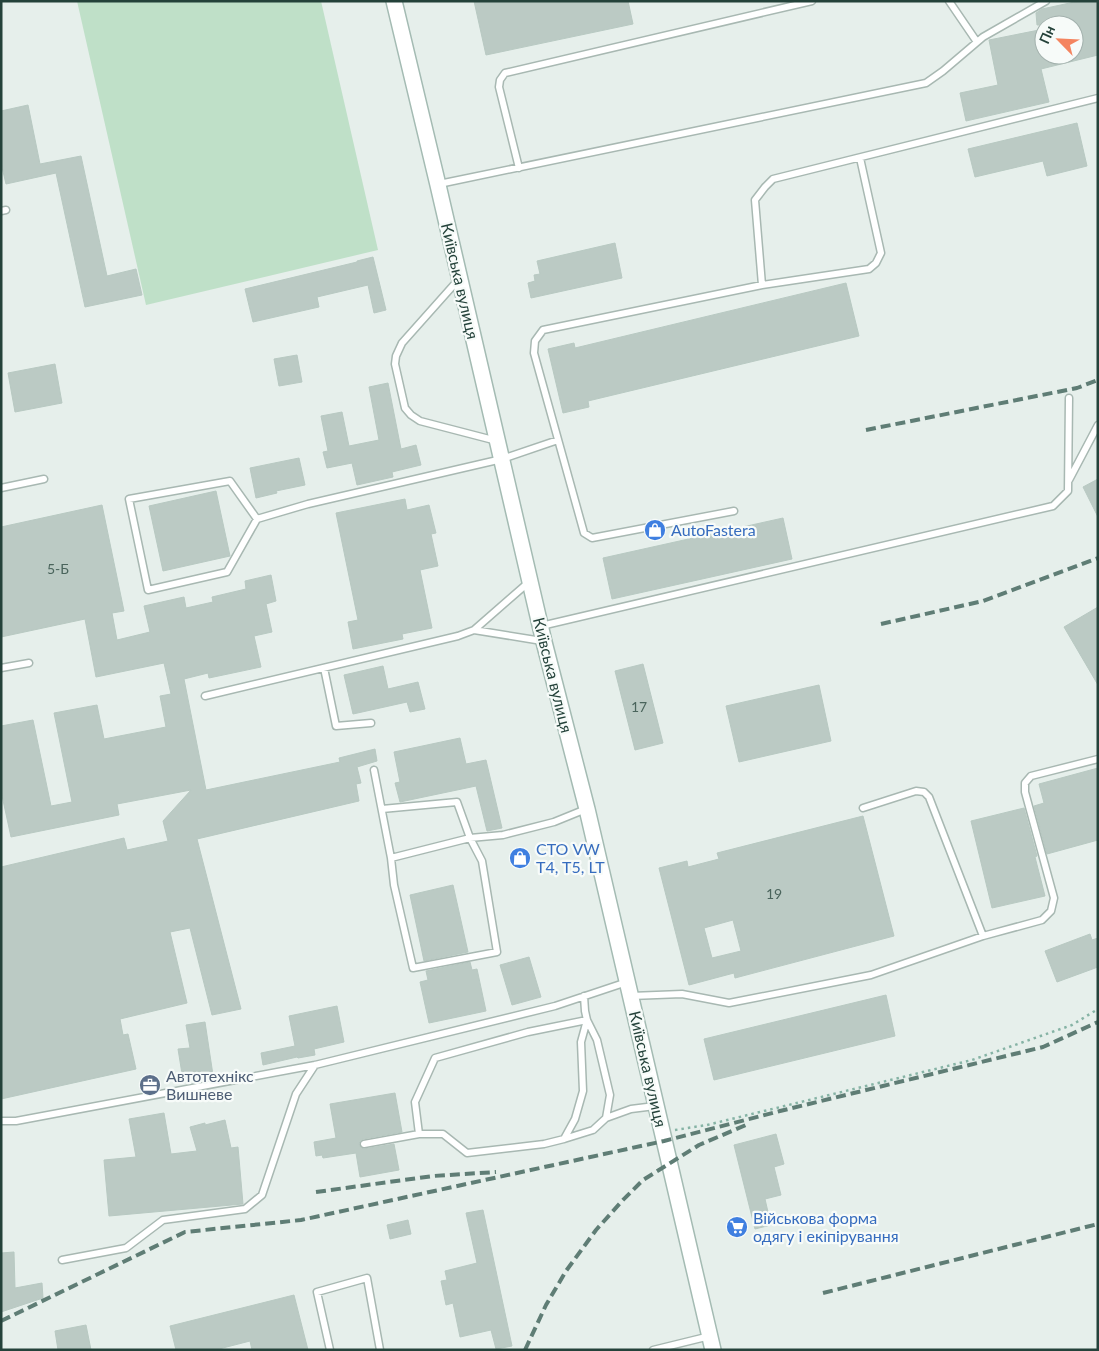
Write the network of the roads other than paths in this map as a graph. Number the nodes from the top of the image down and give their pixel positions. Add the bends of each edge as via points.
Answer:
1 (394, 1) edge
2 (812, 1) edge
3 (950, 1) edge
4 (1046, 1) edge
5 (976, 42) junction
6 (1098, 98) edge
7 (860, 158) junction
8 (519, 168) junction
9 (438, 185) junction
10 (460, 278) junction
11 (762, 285) junction
12 (1069, 398) dead end
13 (1098, 425) edge
14 (558, 440) junction
15 (498, 442) junction
16 (502, 459) junction
17 (44, 479) dead end
18 (1068, 481) junction
19 (1, 488) edge
20 (734, 510) dead end
21 (257, 518) junction
22 (530, 581) junction
23 (541, 626) junction
24 (474, 630) junction
25 (544, 642) junction
26 (29, 662) dead end
27 (1, 668) edge
28 (324, 668) junction
29 (205, 696) dead end
30 (371, 723) dead end
31 (1098, 759) edge
32 (374, 770) dead end
33 (863, 808) dead end
34 (382, 809) junction
35 (587, 809) junction
36 (470, 838) junction
37 (391, 858) junction
38 (983, 936) junction
39 (629, 989) junction
40 (584, 996) junction
41 (587, 1020) junction
42 (316, 1065) junction
43 (656, 1106) junction
44 (606, 1118) junction
45 (1, 1121) edge
46 (420, 1134) junction
47 (564, 1139) junction
48 (364, 1144) dead end
49 (62, 1260) dead end
50 (711, 1343) edge
51 (330, 1350) edge
52 (380, 1350) edge
53 (652, 1350) edge

1 - 9 main road, Київська вулиця
2 - 8 lane via 505,73 499,87
3 - 5 lane
4 - 5 lane
5 - 8 lane via 926,83
6 - 7 lane
7 - 11 lane via 773,179 764,187 755,200
7 - 11 lane via 881,253 876,263 869,269
8 - 9 lane
9 - 10 main road, Київська вулиця
10 - 15 main road, Київська вулиця
10 - 15 lane via 402,343 396,356 405,408 420,422
11 - 14 lane via 543,330 535,341 534,353
12 - 18 lane
13 - 18 lane
14 - 16 lane
14 - 20 lane via 584,533 592,538
15 - 16 main road, Київська вулиця
16 - 21 lane
16 - 22 main road, Київська вулиця
17 - 19 lane
18 - 23 lane via 1068,491 1053,506
21 - 21 lane via 230,481 129,498 148,590 227,572
22 - 23 main road, Київська вулиця
22 - 24 lane
23 - 25 main road, Київська вулиця
24 - 25 lane
24 - 28 lane
25 - 35 main road, Київська вулиця
26 - 27 lane
28 - 29 lane
28 - 30 lane via 336,726
31 - 38 lane via 1031,776 1025,783 1054,898 1052,911 1042,920
32 - 34 lane
33 - 38 lane via 916,791 929,797
34 - 36 lane via 458,802
34 - 37 lane
35 - 36 lane via 512,833
35 - 39 main road, Київська вулиця
36 - 37 lane
36 - 37 lane via 482,861 497,952 413,968
38 - 39 lane via 871,975 729,1003
39 - 40 lane
39 - 43 main road, Київська вулиця
40 - 41 lane
40 - 42 lane
41 - 44 lane via 597,1040 610,1095
41 - 46 lane via 528,1032 434,1058 415,1102
41 - 47 lane via 581,1042 583,1091 575,1119
42 - 45 lane via 16,1121
42 - 49 lane via 296,1094 262,1195 245,1209 163,1220 126,1248
43 - 44 lane via 631,1109
43 - 50 main road, Київська вулиця
44 - 47 lane via 592,1130
46 - 47 lane via 442,1134 467,1153
46 - 48 lane
50 - 53 lane
51 - 52 lane via 317,1292 367,1278

